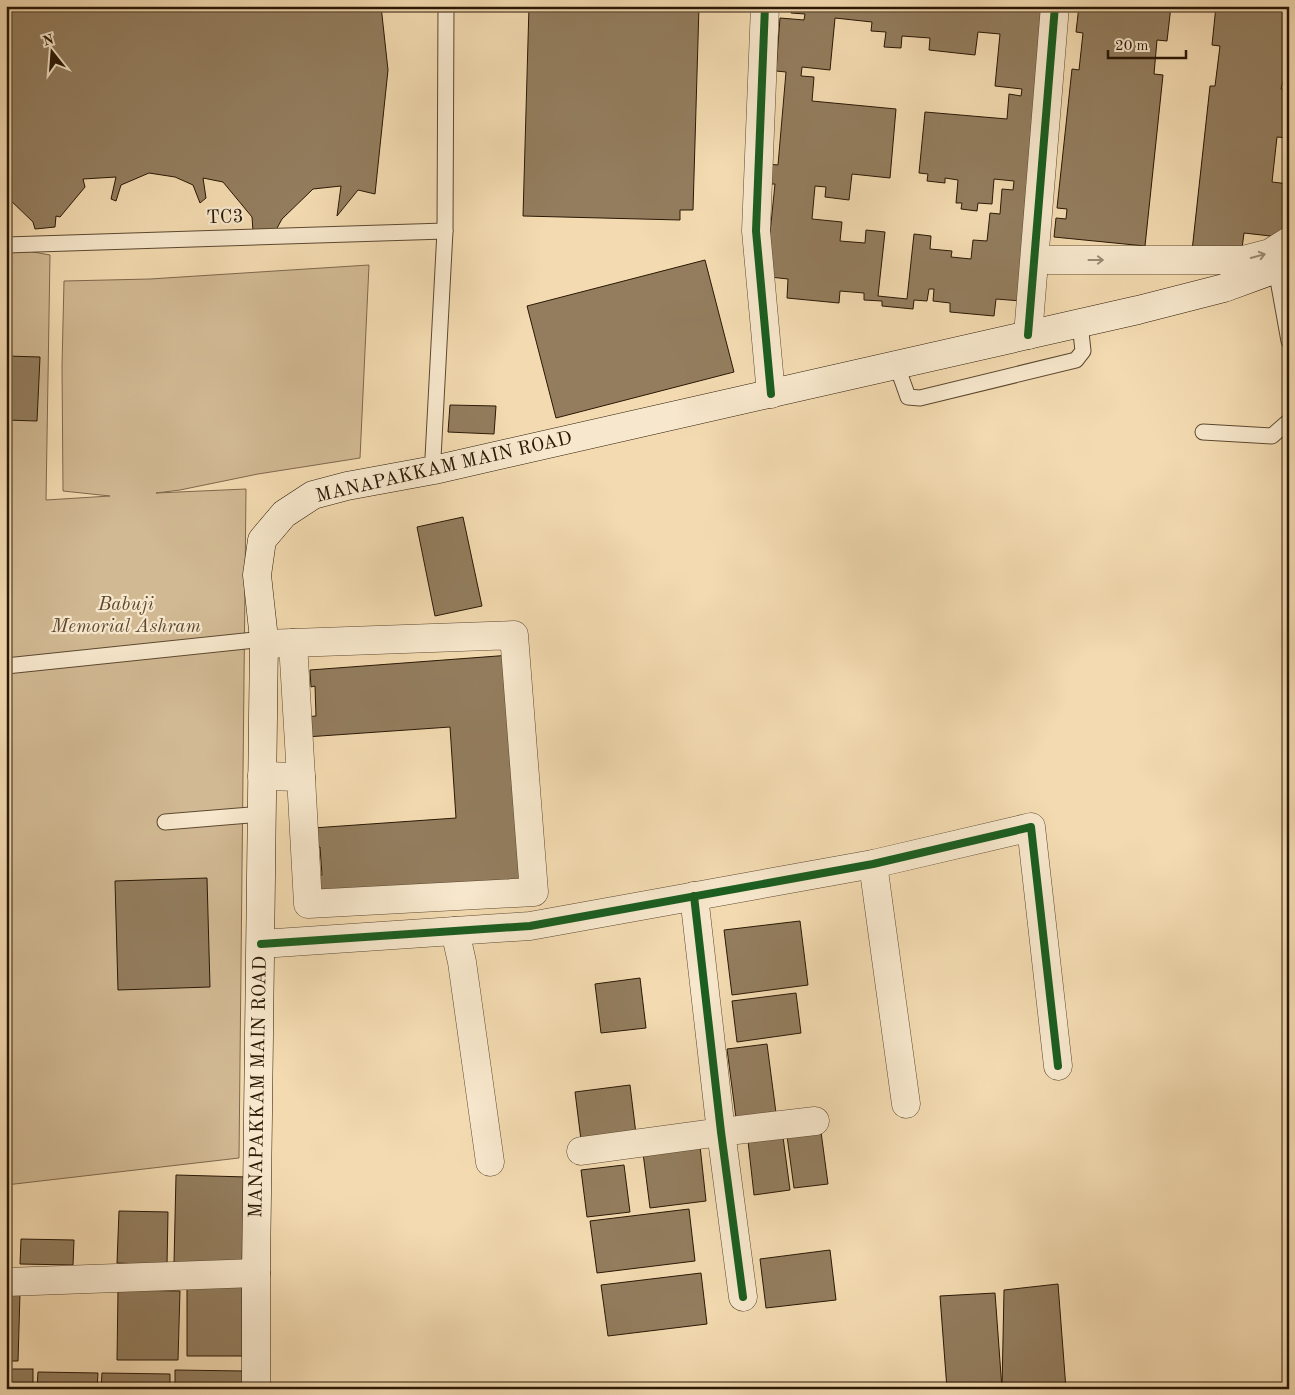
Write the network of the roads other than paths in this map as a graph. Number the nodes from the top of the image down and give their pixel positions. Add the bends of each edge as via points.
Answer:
1 (446, 6) edge
2 (764, 6) edge
3 (1055, 6) edge
4 (1065, 6) edge
5 (445, 231) junction
6 (1289, 241) edge
7 (6, 245) edge
8 (1048, 260) junction
9 (1282, 264) edge
10 (1080, 324) junction
11 (1035, 333) junction
12 (1289, 341) edge
13 (897, 366) junction
14 (771, 394) junction
15 (1289, 421) edge
16 (1203, 432) dead end
17 (434, 470) junction
18 (264, 642) junction
19 (293, 642) junction
20 (6, 666) edge
21 (262, 776) junction
22 (301, 777) junction
23 (262, 814) junction
24 (165, 822) dead end
25 (873, 864) junction
26 (694, 896) junction
27 (455, 931) junction
28 (261, 944) junction
29 (1058, 1066) dead end
30 (906, 1104) dead end
31 (815, 1121) dead end
32 (721, 1132) junction
33 (581, 1152) dead end
34 (490, 1162) dead end
35 (256, 1273) junction
36 (6, 1282) edge
37 (743, 1297) dead end
38 (256, 1389) edge

1 - 5 lane
2 - 14 street via 756,231
3 - 11 street
4 - 8 street
5 - 7 lane, TC3
5 - 17 lane via 432,458
8 -> 6 street via 1243,260 1270,253
8 - 11 street
9 - 10 street, MANAPAKKAM MAIN ROAD via 1224,288
9 - 12 lane
10 - 11 street, MANAPAKKAM MAIN ROAD
10 - 13 lane via 1083,351 1076,360 920,398 908,397
11 - 13 street, MANAPAKKAM MAIN ROAD
13 - 14 street, MANAPAKKAM MAIN ROAD
14 - 17 street, MANAPAKKAM MAIN ROAD
15 - 16 lane via 1272,436
17 - 18 street, MANAPAKKAM MAIN ROAD via 313,494 284,514 262,540 257,575
18 - 19 street
18 - 20 lane
18 - 21 street, MANAPAKKAM MAIN ROAD
19 - 22 street
19 - 22 street via 514,635 534,892 308,904
21 - 22 street
21 - 23 street, MANAPAKKAM MAIN ROAD
23 - 24 lane
23 - 28 street, MANAPAKKAM MAIN ROAD
25 - 26 street
25 - 29 street via 1031,827
25 - 30 street
26 - 27 street via 530,926
26 - 32 street
27 - 28 street
27 - 34 street
28 - 35 street, MANAPAKKAM MAIN ROAD
31 - 32 street
32 - 33 street
32 - 37 street
35 - 36 street
35 - 38 street, MANAPAKKAM MAIN ROAD

